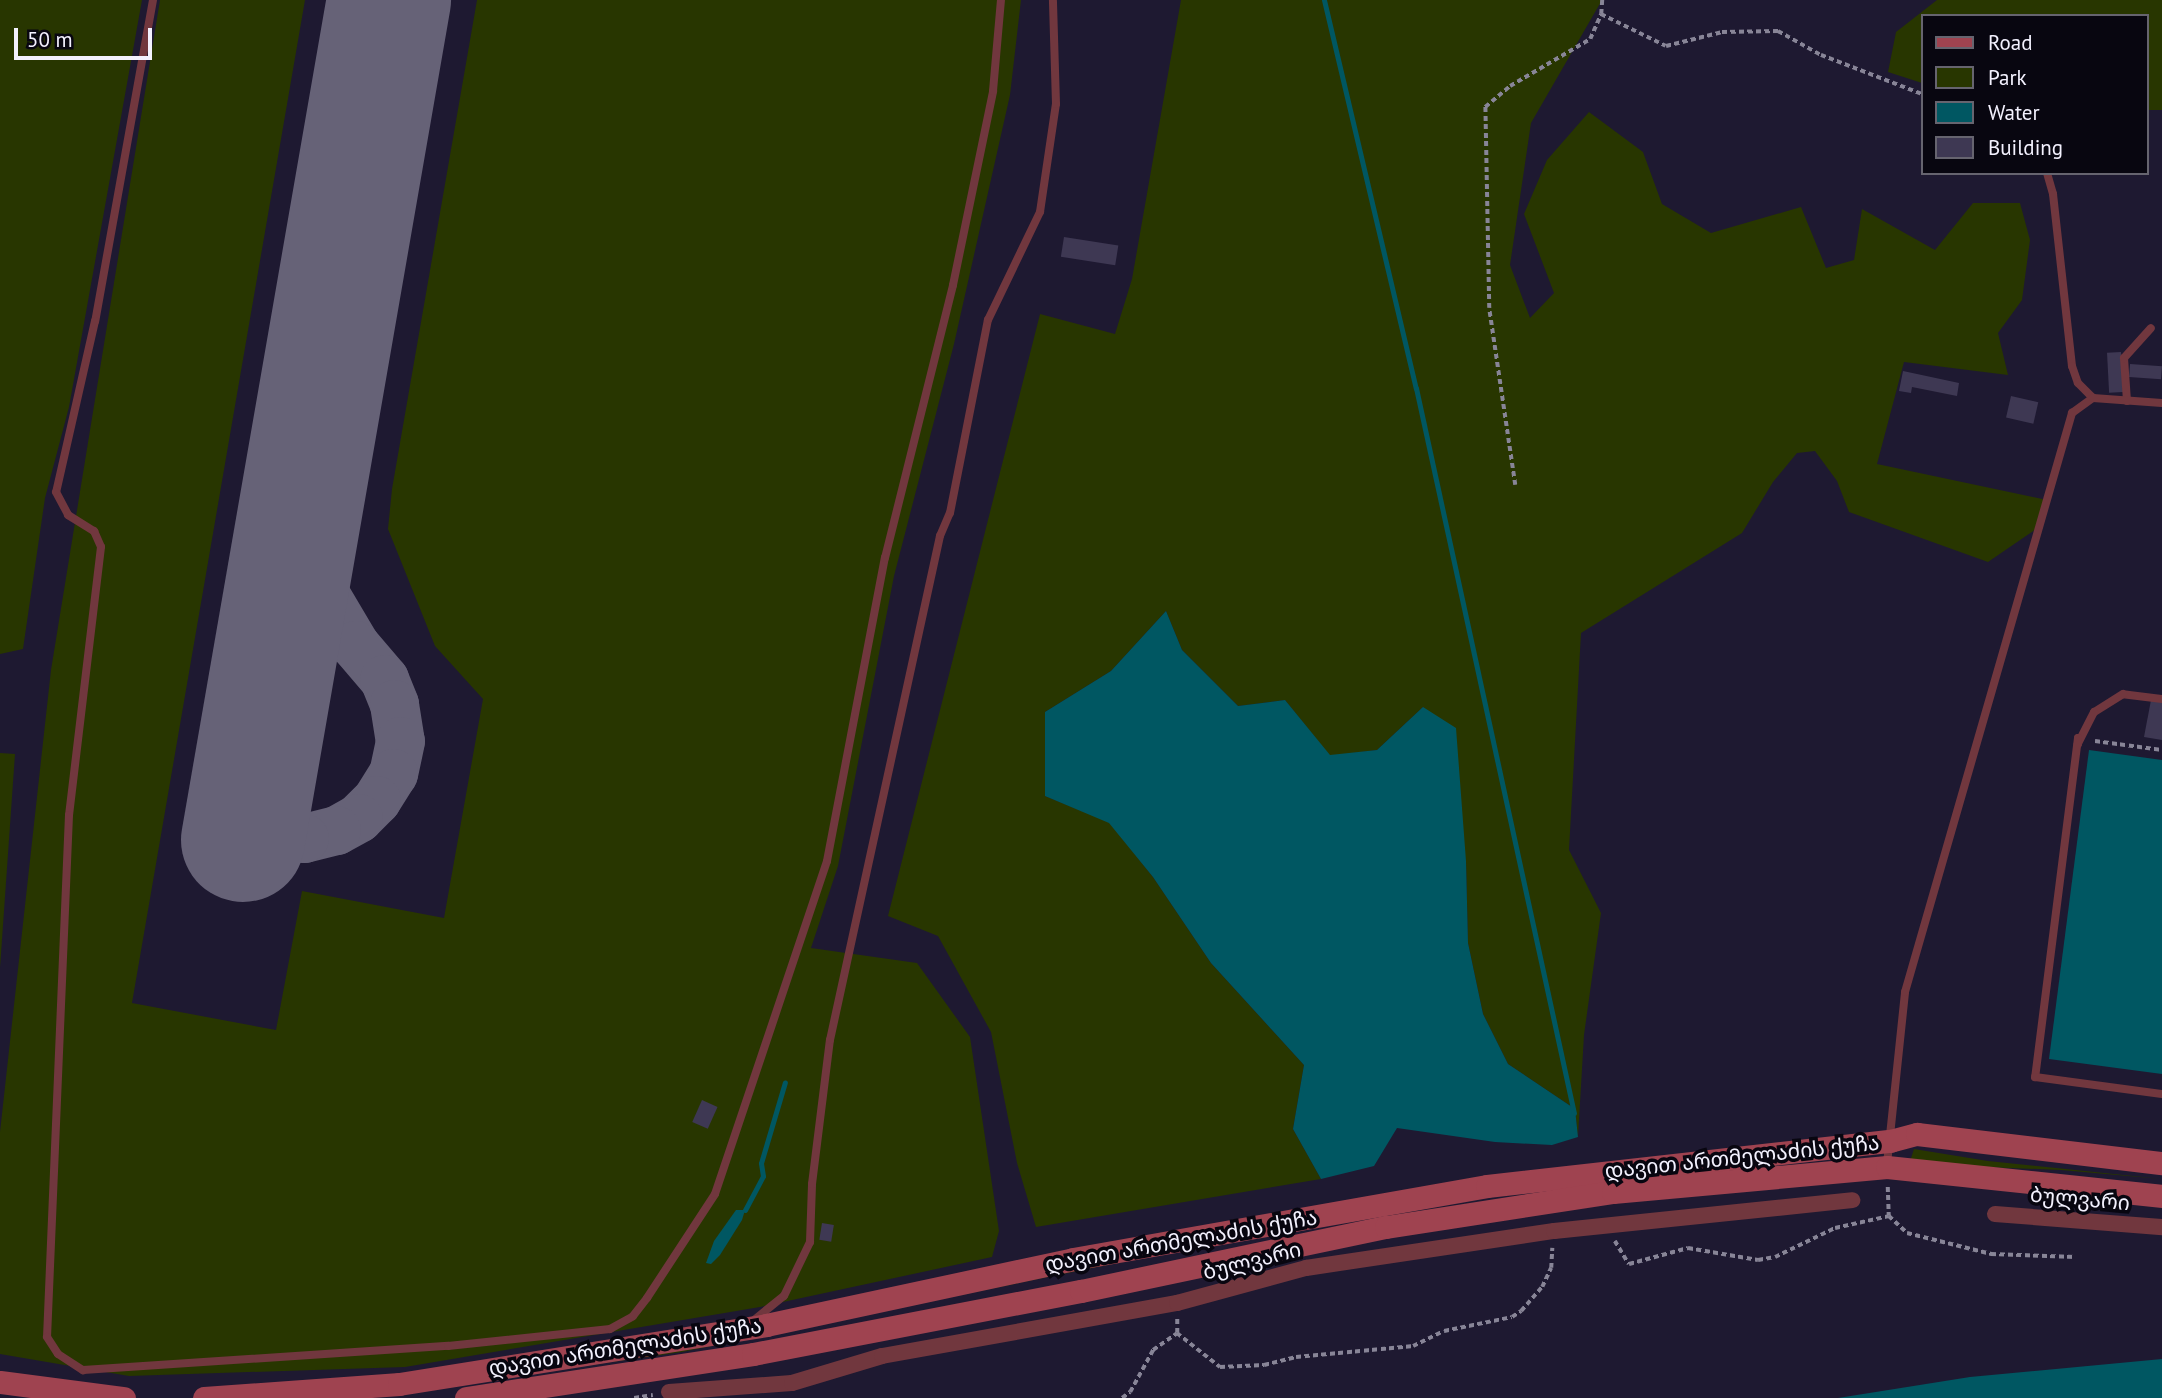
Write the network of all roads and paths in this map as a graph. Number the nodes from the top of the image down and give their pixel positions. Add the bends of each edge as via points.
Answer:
1 (153, 0) edge
2 (1001, 0) edge
3 (1053, 0) edge
4 (1602, 0) edge
5 (1601, 14) junction
6 (1920, 93) edge
7 (2048, 175) edge
8 (2151, 328) dead end
9 (2093, 398) junction
10 (2127, 401) junction
11 (2162, 403) edge
12 (1515, 485) dead end
13 (2162, 699) edge
14 (2077, 738) junction
15 (2162, 750) edge
16 (2162, 1094) edge
17 (1890, 1141) junction
18 (2162, 1163) edge
19 (1886, 1167) junction
20 (2162, 1196) edge
21 (1852, 1200) dead end
22 (1995, 1214) dead end
23 (1889, 1216) junction
24 (1606, 1227) junction
25 (2162, 1227) edge
26 (1553, 1231) junction
27 (2076, 1257) dead end
28 (1177, 1303) junction
29 (743, 1329) junction
30 (1177, 1333) junction
31 (0, 1382) edge
32 (669, 1392) dead end
33 (124, 1398) edge
34 (204, 1398) edge
35 (466, 1398) edge
36 (1122, 1398) edge

1 - 2 lane via 94,321 56,492 68,515 94,531 101,547 69,814 47,1337 58,1353 83,1370 448,1346 610,1329 633,1316 647,1298 715,1194 827,861 885,558 953,285 993,91
3 - 29 lane via 1056,104 1040,212 988,320 950,513 940,536 830,1040 812,1184 810,1242 784,1296
4 - 5 path
5 - 6 path via 1666,46 1723,32 1778,31 1821,55
5 - 12 path via 1590,39 1510,86 1485,107 1489,308
7 - 9 lane via 2072,366 2078,383
8 - 10 lane via 2124,358
9 - 10 lane
9 - 17 lane via 2072,413 1905,992
10 - 11 lane
13 - 14 lane via 2123,694 2094,712 2078,744
14 - 15 path
14 - 16 lane via 2035,1077
17 - 18 street, დავით ართმელაძის ქუჩა via 1917,1134
17 - 19 lane
17 - 29 street, დავით ართმელაძის ქუჩა via 1487,1186 1073,1259
19 - 20 street, დავით ართმელაძის ქუჩა
19 - 23 path
19 - 35 street, დავით ართმელაძის ქუჩა via 1613,1192 1386,1227 753,1354
21 - 24 street, ბულვარი
22 - 25 street, ბულვარი
23 - 24 path via 1835,1228 1775,1257 1758,1260 1689,1248 1629,1264
23 - 27 path via 1907,1233 1991,1254
24 - 26 street, ბულვარი
26 - 28 street, ბულვარი via 1306,1268
26 - 30 path via 1550,1268 1542,1287 1521,1311 1444,1331 1413,1346 1220,1367
28 - 30 path
28 - 32 street, ბულვარი via 882,1356 793,1383
29 - 34 street, დავით ართმელაძის ქუჩა via 399,1384
30 - 36 path via 1153,1350
31 - 33 street

